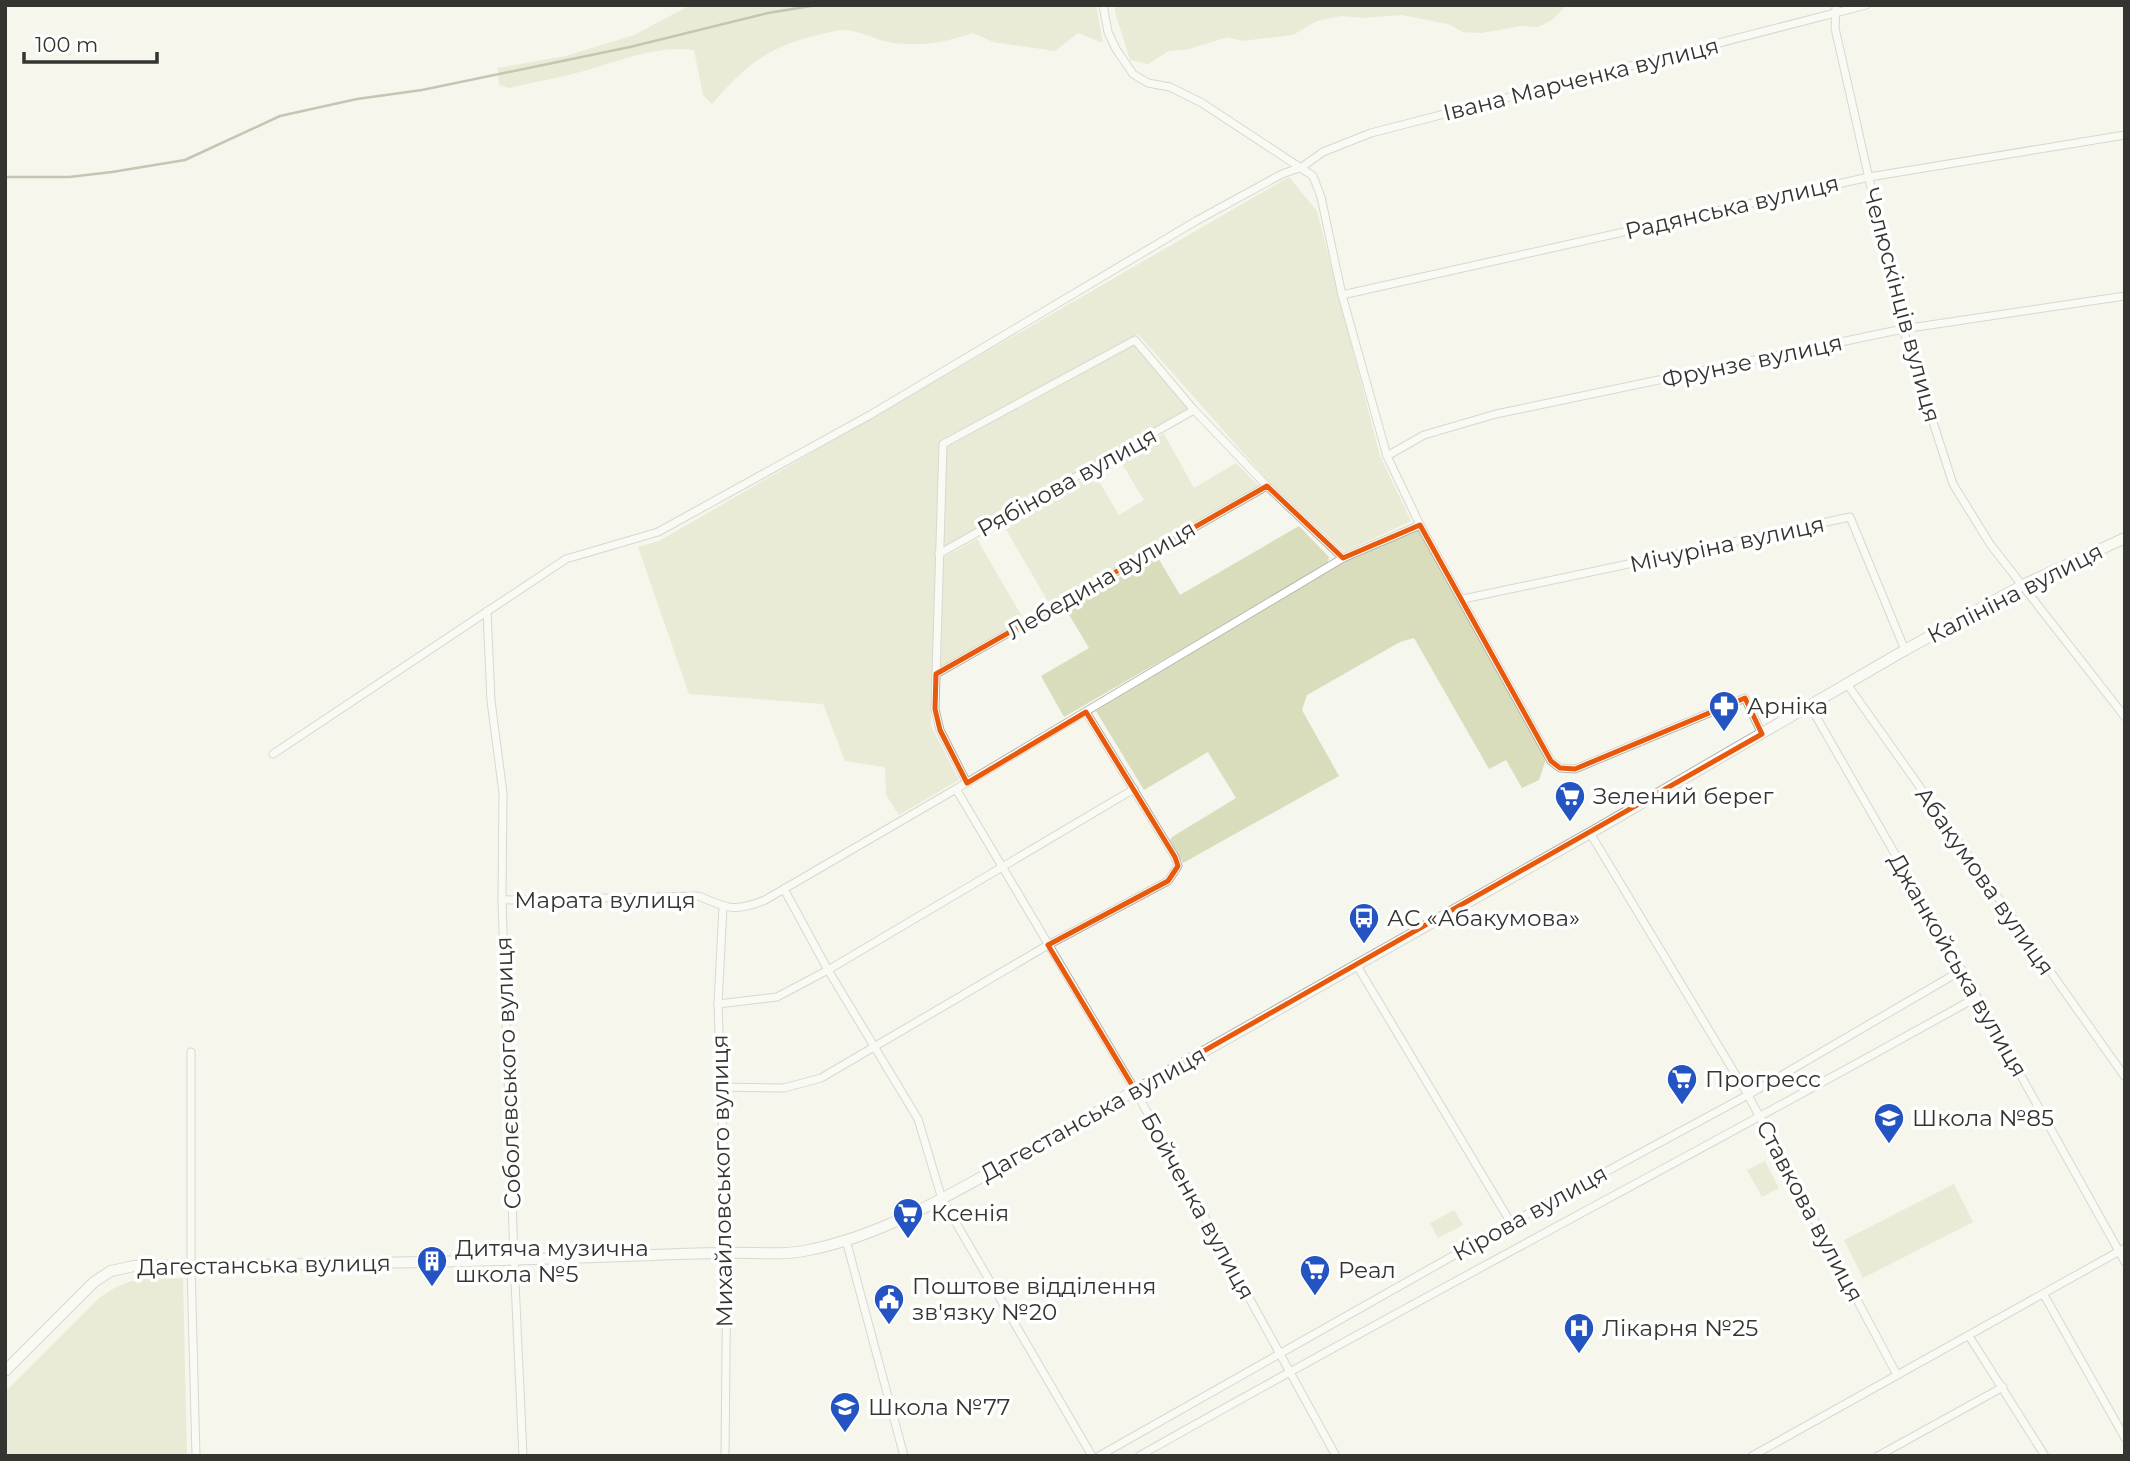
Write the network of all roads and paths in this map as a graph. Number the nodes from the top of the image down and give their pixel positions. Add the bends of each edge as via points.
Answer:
1 (1103, 5) edge
2 (1836, 5) edge
3 (1866, 5) edge
4 (1835, 15) junction
5 (2125, 135) edge
6 (1302, 167) junction
7 (1868, 177) junction
8 (1342, 295) junction
9 (2125, 296) edge
10 (1903, 329) junction
11 (1194, 410) junction
12 (1387, 456) junction
13 (1267, 486) junction
14 (1420, 525) junction
15 (2125, 538) edge
16 (939, 554) junction
17 (1343, 558) junction
18 (2023, 585) junction
19 (1463, 600) junction
20 (487, 611) junction
21 (1905, 650) junction
22 (936, 674) junction
23 (1847, 684) junction
24 (1810, 706) junction
25 (1086, 712) junction
26 (2125, 717) edge
27 (1762, 734) junction
28 (273, 754) dead end
29 (967, 783) junction
30 (956, 789) junction
31 (1134, 789) junction
32 (1590, 833) junction
33 (1002, 866) junction
34 (784, 889) junction
35 (502, 900) junction
36 (723, 907) junction
37 (1048, 945) junction
38 (1356, 964) junction
39 (828, 970) junction
40 (1962, 970) junction
41 (1977, 997) junction
42 (718, 1004) junction
43 (875, 1047) junction
44 (191, 1052) dead end
45 (2125, 1077) edge
46 (721, 1087) junction
47 (1135, 1090) junction
48 (1748, 1095) junction
49 (1760, 1118) junction
50 (942, 1199) junction
51 (1511, 1223) junction
52 (846, 1241) junction
53 (2122, 1250) edge
54 (727, 1253) junction
55 (514, 1260) junction
56 (2125, 1262) edge
57 (191, 1266) junction
58 (2044, 1295) junction
59 (1969, 1336) junction
60 (1279, 1354) junction
61 (5, 1371) edge
62 (1289, 1371) junction
63 (1897, 1375) junction
64 (2003, 1387) junction
65 (2125, 1438) edge
66 (195, 1456) edge
67 (523, 1456) edge
68 (725, 1456) edge
69 (904, 1456) edge
70 (1092, 1456) edge
71 (1099, 1456) edge
72 (1139, 1456) edge
73 (1336, 1456) edge
74 (1752, 1456) edge
75 (1878, 1456) edge
76 (2044, 1456) edge

1 - 6 street via 1108,32 1133,74 1202,103
2 - 4 street, Челюскінців вулиця
3 - 4 street, Івана Марченка вулиця
4 - 6 street, Івана Марченка вулиця via 1371,133 1323,152
4 - 7 street, Челюскінців вулиця
5 - 7 street, Радянська вулиця
6 - 8 street via 1313,176 1321,197
6 - 20 street, Івана Марченка вулиця via 1196,221 870,415 658,532 566,559
7 - 8 street, Радянська вулиця
7 - 10 street, Челюскінців вулиця
8 - 12 street
9 - 10 street, Фрунзе вулиця
10 - 12 street, Фрунзе вулиця via 1496,414 1424,435
10 - 18 street, Челюскінців вулиця via 1953,484 1990,544
11 - 13 street
11 - 16 street, Рябінова вулиця
11 - 16 street via 1135,340 943,444
12 - 14 street
13 - 17 street
13 - 22 street, Лебедина вулиця
14 - 17 street
14 - 19 street
15 - 18 street, Калініна вулиця
16 - 22 street
17 - 25 street
18 - 21 street, Калініна вулиця
18 - 26 street, Челюскінців вулиця
19 - 21 street, Мічуріна вулиця via 1850,517
19 - 27 street via 1551,761 1560,768 1575,769 1745,698
20 - 28 street, Івана Марченка вулиця
20 - 35 street, Соболєвського вулиця via 491,701 503,793
21 - 23 street, Калініна вулиця
22 - 29 street via 940,730
23 - 24 street, Дагестанська вулиця
23 - 45 street, Абакумова вулиця
24 - 27 street, Дагестанська вулиця
24 - 40 street, Джанкойська вулиця
25 - 29 street
25 - 31 street
27 - 32 street, Дагестанська вулиця
29 - 30 street
30 - 33 street, Бойченка вулиця
30 - 34 street, Марата вулиця
31 - 33 street
31 - 37 street via 1175,857 1178,866 1174,874
32 - 38 street, Дагестанська вулиця
32 - 48 street, Ставкова вулиця
33 - 37 street, Бойченка вулиця
33 - 39 street
34 - 36 street, Марата вулиця via 749,907
34 - 39 street
35 - 36 street, Марата вулиця via 699,896
35 - 55 street, Соболєвського вулиця
36 - 42 street, Михайловського вулиця
37 - 43 street
37 - 47 street, Бойченка вулиця
38 - 47 street, Дагестанська вулиця
38 - 51 street
39 - 42 street via 777,997
39 - 43 street
40 - 41 street, Джанкойська вулиця
40 - 48 street, Кірова вулиця
41 - 49 street, Кірова вулиця
41 - 53 street, Джанкойська вулиця
42 - 46 street, Михайловського вулиця
43 - 46 street via 821,1078 784,1088
43 - 50 street via 918,1119
44 - 57 street
46 - 54 street, Михайловського вулиця
47 - 50 street, Дагестанська вулиця
47 - 60 street, Бойченка вулиця
48 - 49 street, Ставкова вулиця
48 - 51 street, Кірова вулиця
49 - 62 street, Кірова вулиця
49 - 63 street, Ставкова вулиця
50 - 52 street, Дагестанська вулиця
50 - 70 street
51 - 60 street, Кірова вулиця
52 - 54 street, Дагестанська вулиця via 779,1254
52 - 69 street
53 - 56 street, Джанкойська вулиця
53 - 58 street
54 - 55 street, Дагестанська вулиця
54 - 68 street, Михайловського вулиця
55 - 57 street, Дагестанська вулиця
55 - 67 street, Соболєвського вулиця
57 - 61 street, Дагестанська вулиця via 134,1266 111,1271 94,1282
57 - 66 street
58 - 59 street
58 - 65 street
59 - 63 street
59 - 64 street
60 - 62 street, Бойченка вулиця
60 - 71 street, Кірова вулиця
62 - 72 street, Кірова вулиця
62 - 73 street, Бойченка вулиця
63 - 74 street
64 - 75 street
64 - 76 street

